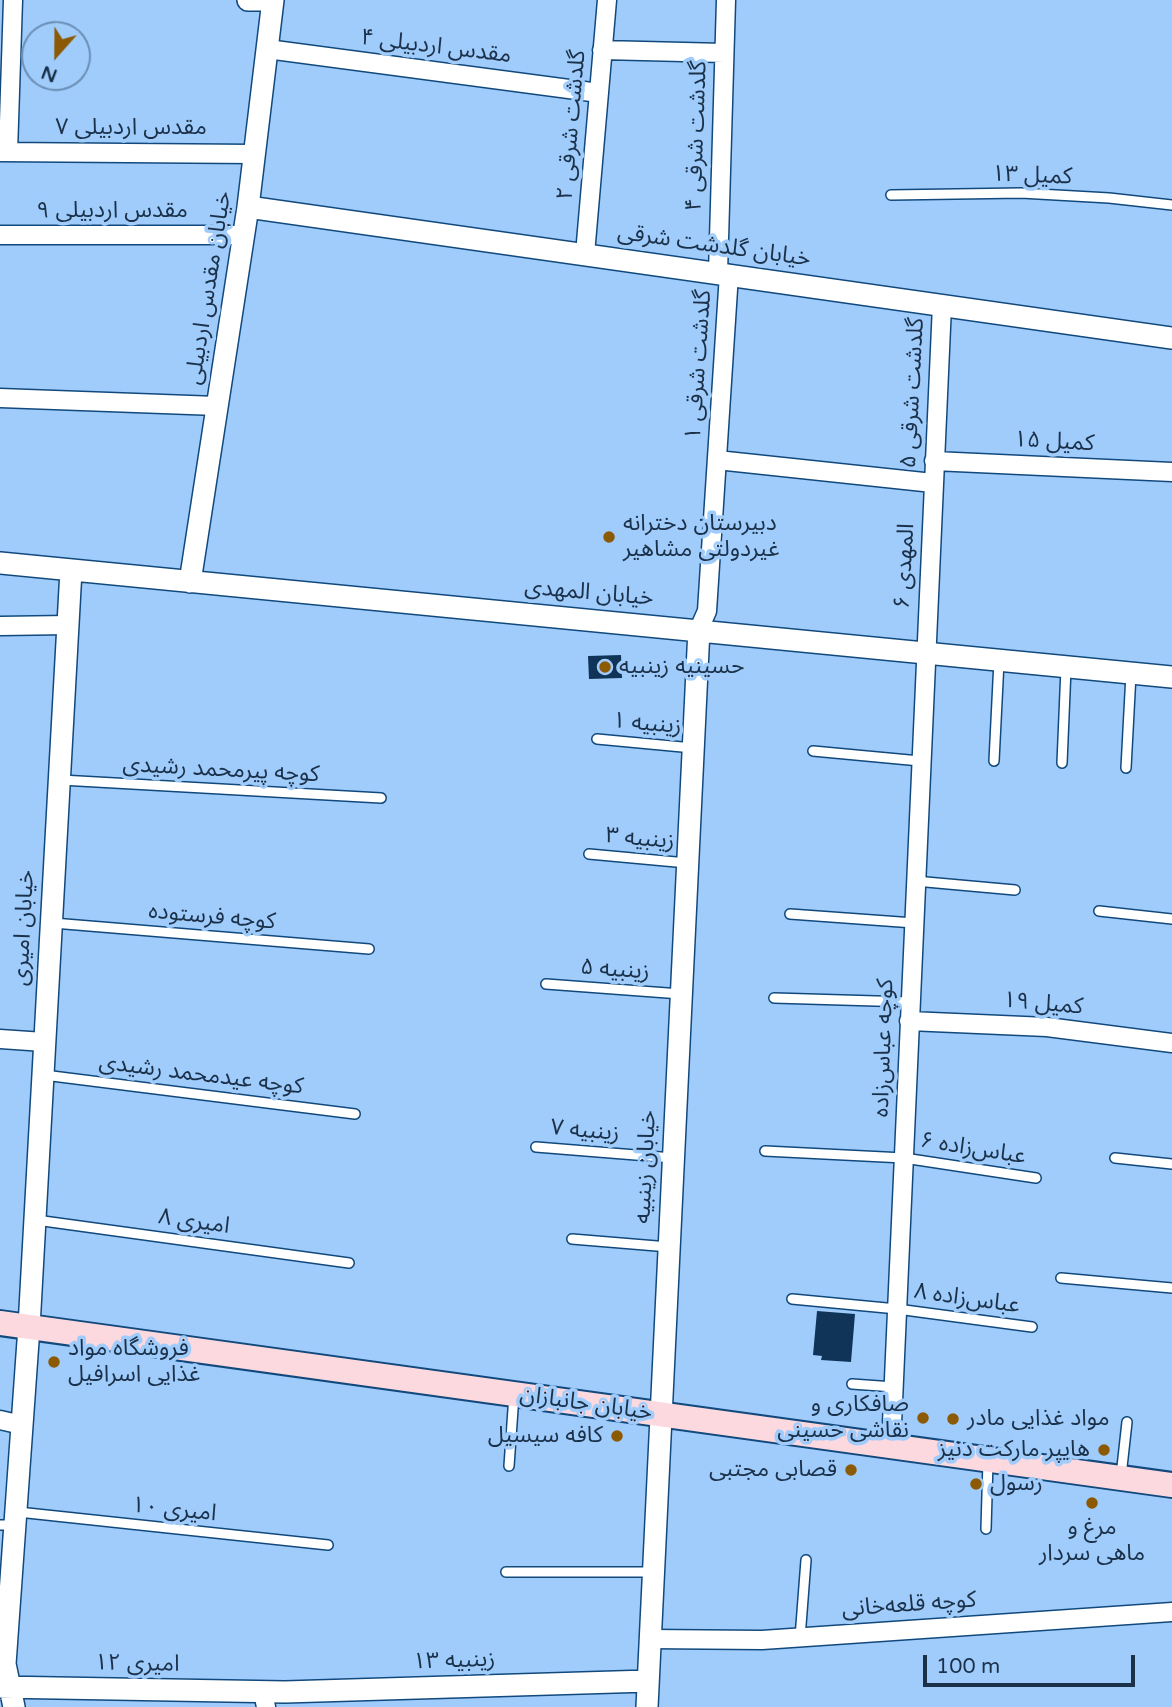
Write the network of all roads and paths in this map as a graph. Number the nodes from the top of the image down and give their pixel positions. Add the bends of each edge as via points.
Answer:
1 (13, 0) edge
2 (248, 0) edge
3 (273, 0) edge
4 (607, 0) edge
5 (726, 0) edge
6 (267, 49) junction
7 (603, 50) junction
8 (724, 52) junction
9 (599, 93) junction
10 (4, 152) edge
11 (254, 154) junction
12 (891, 195) dead end
13 (1172, 205) edge
14 (248, 207) junction
15 (0, 235) edge
16 (244, 235) junction
17 (585, 254) junction
18 (724, 273) junction
19 (942, 305) junction
20 (1172, 338) edge
21 (4, 398) edge
22 (217, 406) junction
23 (717, 460) junction
24 (934, 461) junction
25 (1172, 471) edge
26 (933, 483) junction
27 (0, 563) edge
28 (71, 570) junction
29 (190, 582) junction
30 (68, 625) junction
31 (0, 626) edge
32 (699, 629) junction
33 (925, 652) junction
34 (999, 659) junction
35 (1067, 666) junction
36 (1131, 673) junction
37 (1172, 677) edge
38 (597, 739) dead end
39 (693, 748) junction
40 (813, 751) dead end
41 (920, 761) junction
42 (994, 761) dead end
43 (1062, 763) dead end
44 (1126, 768) dead end
45 (59, 780) junction
46 (381, 798) dead end
47 (589, 854) dead end
48 (687, 863) junction
49 (915, 881) junction
50 (1015, 890) dead end
51 (1099, 911) dead end
52 (790, 914) dead end
53 (1172, 919) edge
54 (51, 922) junction
55 (914, 923) junction
56 (369, 949) dead end
57 (546, 984) dead end
58 (681, 994) junction
59 (774, 998) dead end
60 (910, 1002) junction
61 (909, 1021) junction
62 (0, 1039) edge
63 (44, 1042) junction
64 (1172, 1043) edge
65 (43, 1075) junction
66 (355, 1114) dead end
67 (536, 1147) dead end
68 (765, 1151) dead end
69 (673, 1158) junction
70 (904, 1158) junction
71 (1115, 1158) dead end
72 (1172, 1164) edge
73 (1036, 1178) dead end
74 (34, 1220) junction
75 (572, 1239) dead end
76 (669, 1247) junction
77 (349, 1263) dead end
78 (1061, 1278) dead end
79 (1172, 1288) edge
80 (792, 1299) dead end
81 (897, 1309) junction
82 (0, 1323) edge
83 (29, 1326) junction
84 (1032, 1327) dead end
85 (852, 1384) dead end
86 (894, 1387) junction
87 (514, 1394) junction
88 (661, 1414) junction
89 (0, 1420) edge
90 (1127, 1422) dead end
91 (22, 1425) junction
92 (891, 1446) junction
93 (988, 1460) junction
94 (509, 1466) dead end
95 (1121, 1478) junction
96 (1172, 1485) edge
97 (10, 1521) edge
98 (986, 1529) dead end
99 (328, 1545) dead end
100 (806, 1560) dead end
101 (506, 1572) dead end
102 (653, 1572) junction
103 (1172, 1612) edge
104 (800, 1638) junction
105 (650, 1639) junction
106 (648, 1681) junction
107 (8, 1694) edge
108 (264, 1700) edge
109 (647, 1707) edge

1 - 10 street
2 - 3 street
3 - 6 street, خیابان مقدس اردبیلی
4 - 7 street, گلدشت شرقی ۲
5 - 8 street, گلدشت شرقی ۴
6 - 9 street, مقدس اردبیلی ۴
6 - 11 street, خیابان مقدس اردبیلی
7 - 8 street
7 - 9 street, گلدشت شرقی ۲
8 - 18 street, گلدشت شرقی ۴
9 - 17 street, گلدشت شرقی ۲
10 - 11 street, مقدس اردبیلی ۷
11 - 14 street, خیابان مقدس اردبیلی
12 - 13 lane, کمیل ۱۳ via 1021,193
14 - 16 street, خیابان مقدس اردبیلی
14 - 17 street, خیابان گلدشت شرقی
15 - 16 street, مقدس اردبیلی ۹
16 - 22 street, خیابان مقدس اردبیلی
17 - 18 street, خیابان گلدشت شرقی
18 - 19 street, خیابان گلدشت شرقی
18 - 23 street, گلدشت شرقی ۱
19 - 20 street, خیابان گلدشت شرقی
19 - 24 street, گلدشت شرقی ۵
21 - 22 street
22 - 29 street, خیابان مقدس اردبیلی
23 - 26 street
23 - 32 street, گلدشت شرقی ۱ via 707,611
24 - 25 street, کمیل ۱۵
24 - 26 street, گلدشت شرقی ۵
26 - 33 street, المهدی ۶
27 - 28 street, خیابان المهدی
28 - 29 street, خیابان المهدی
28 - 30 street, خیابان امیری
29 - 32 street, خیابان المهدی
30 - 31 street
30 - 45 street, خیابان امیری
32 - 33 street, خیابان المهدی
32 - 39 street, خیابان زینبیه
33 - 34 street, خیابان المهدی
33 - 41 street, کوچه عباس‌زاده
34 - 35 street, خیابان المهدی
34 - 42 lane
35 - 36 street, خیابان المهدی
35 - 43 lane
36 - 37 street, خیابان المهدی
36 - 44 lane
38 - 39 lane, زینبیه ۱
39 - 48 street, خیابان زینبیه
40 - 41 lane
41 - 49 street, کوچه عباس‌زاده
45 - 46 lane, کوچه پیرمحمد رشیدی
45 - 54 street, خیابان امیری
47 - 48 lane, زینبیه ۳
48 - 58 street, خیابان زینبیه
49 - 50 lane
49 - 55 street, کوچه عباس‌زاده
51 - 53 lane
52 - 55 lane
54 - 56 lane, کوچه فرستوده
54 - 63 street, خیابان امیری
55 - 60 street, کوچه عباس‌زاده
57 - 58 lane, زینبیه ۵
58 - 69 street, خیابان زینبیه
59 - 60 lane
60 - 61 street, کوچه عباس‌زاده
61 - 64 street, کمیل ۱۹ via 1047,1027
61 - 70 street, کوچه عباس‌زاده
62 - 63 street
63 - 65 street, خیابان امیری
65 - 66 lane, کوچه عیدمحمد رشیدی
65 - 74 street, خیابان امیری
67 - 69 lane, زینبیه ۷
68 - 70 lane, عباس‌زاده ۶
69 - 76 street, خیابان زینبیه
70 - 73 lane, عباس‌زاده ۶
70 - 81 street, کوچه عباس‌زاده
71 - 72 lane
74 - 77 lane, امیری ۸
74 - 83 street, خیابان امیری
75 - 76 lane
76 - 88 street, خیابان زینبیه
78 - 79 lane
80 - 81 lane, عباس‌زاده ۸
81 - 84 lane, عباس‌زاده ۸
81 - 86 street, کوچه عباس‌زاده
82 - 83 main road, خیابان جانبازان
83 - 87 main road, خیابان جانبازان
83 - 91 street, خیابان امیری
85 - 86 lane
86 - 92 street, کوچه عباس‌زاده
87 - 88 main road, خیابان جانبازان
87 - 94 lane
88 - 92 main road, خیابان جانبازان
88 - 102 street, خیابان زینبیه
89 - 91 street
90 - 95 lane
91 - 97 street, خیابان امیری
92 - 93 main road, خیابان جانبازان
93 - 95 main road, خیابان جانبازان
93 - 98 lane
95 - 96 main road, خیابان جانبازان
97 - 99 lane, امیری ۱۰
97 - 107 street, خیابان امیری
100 - 104 lane
101 - 102 lane
102 - 105 street, خیابان زینبیه
103 - 104 street, کوچه قلعه‌خانی
104 - 105 street, کوچه قلعه‌خانی
105 - 106 street, خیابان زینبیه
106 - 108 street, زینبیه ۱۳
106 - 109 street, خیابان زینبیه
107 - 108 street, امیری ۱۲

